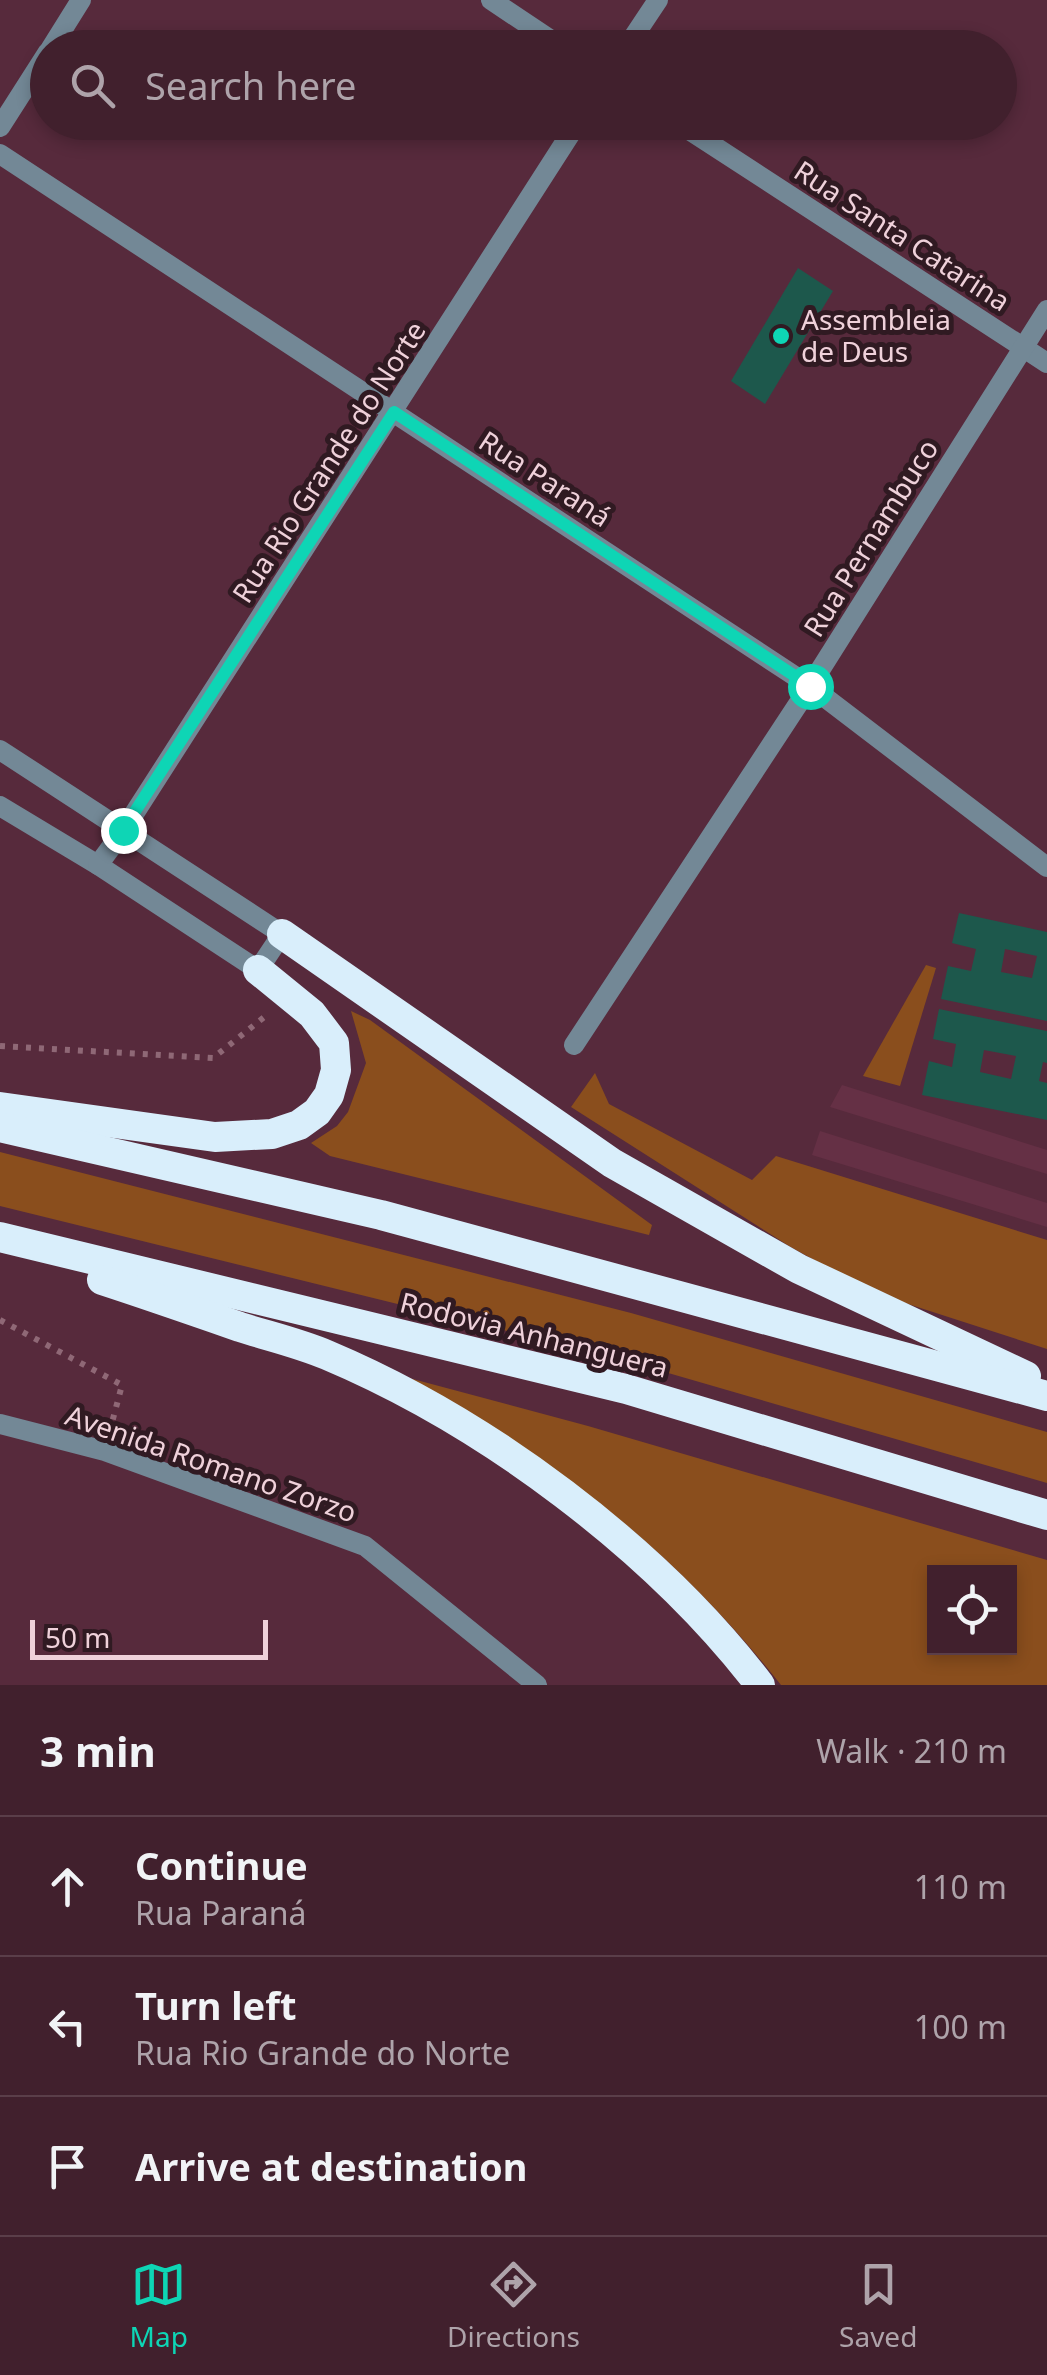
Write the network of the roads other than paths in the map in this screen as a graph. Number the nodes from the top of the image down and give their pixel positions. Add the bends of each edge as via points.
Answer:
1 (81, 0) edge
2 (492, 0) edge
3 (658, 0) edge
4 (62, 30) edge
5 (536, 30) edge
6 (638, 30) edge
7 (30, 80) edge
8 (0, 127) edge
9 (567, 140) edge
10 (705, 140) edge
11 (0, 154) edge
12 (1047, 310) edge
13 (1023, 347) junction
14 (1047, 363) edge
15 (394, 412) junction
16 (810, 686) junction
17 (0, 750) edge
18 (0, 806) edge
19 (123, 830) junction
20 (98, 864) junction
21 (1047, 867) edge
22 (282, 934) junction
23 (258, 970) junction
24 (574, 1045) dead end
25 (0, 1107) edge
26 (0, 1127) edge
27 (0, 1237) edge
28 (0, 1245) edge
29 (1047, 1386) edge
30 (1047, 1396) edge
31 (0, 1424) edge
32 (1047, 1514) edge
33 (536, 1685) edge
34 (760, 1685) edge

1 - 4 street
2 - 5 street
3 - 6 street
7 - 8 street
9 - 15 street, Rua Rio Grande do Norte
10 - 13 street, Rua Santa Catarina
11 - 15 street, Rua Paraná
12 - 13 street, Rua Pernambuco
13 - 14 street, Rua Santa Catarina
13 - 16 street, Rua Pernambuco
15 - 16 street, Rua Paraná
15 - 19 street, Rua Rio Grande do Norte
16 - 21 street, Rua Paraná
16 - 24 street, Rua Pernambuco
17 - 19 street
18 - 20 street
19 - 20 street, Rua Rio Grande do Norte
19 - 22 street
20 - 23 street
22 - 23 street
22 - 29 highway via 612,1163 799,1269
23 - 25 highway via 312,1014 334,1043 330,1095 299,1126 215,1137
26 - 30 highway via 381,1215
27 - 32 highway, Rodovia Anhanguera via 626,1390
28 - 34 highway via 325,1354 408,1396 574,1503 689,1604
31 - 33 street, Avenida Romano Zorzo via 105,1451 365,1546

